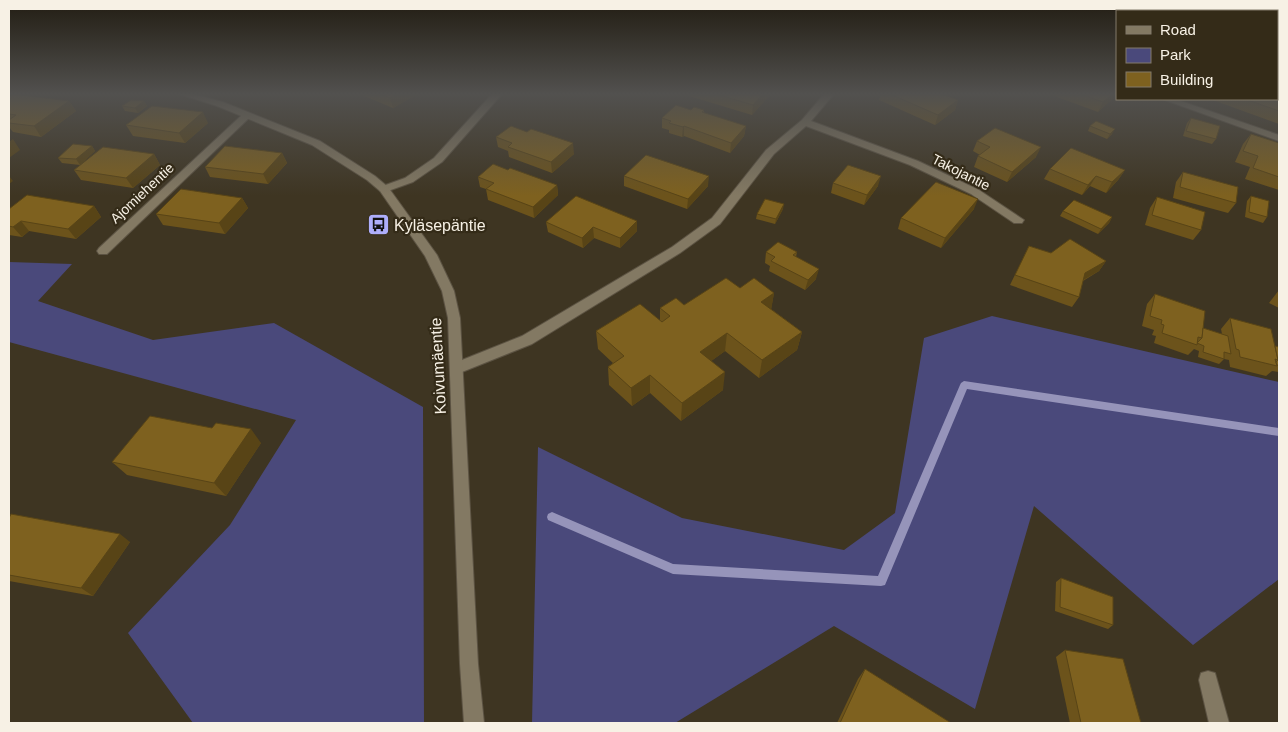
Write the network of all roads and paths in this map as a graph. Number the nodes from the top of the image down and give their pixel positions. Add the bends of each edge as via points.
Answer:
1 (233, 128) edge
2 (278, 128) edge
3 (466, 128) edge
4 (798, 128) edge
5 (821, 128) edge
6 (1251, 128) edge
7 (1279, 138) edge
8 (384, 189) junction
9 (1018, 220) dead end
10 (103, 251) dead end
11 (457, 368) junction
12 (1208, 680) dead end
13 (474, 723) edge
14 (1219, 723) edge

1 - 10 street, Ajomiehentie
2 - 8 street, Koivumäentie via 316,143
3 - 8 street via 438,160 409,180
4 - 11 street via 770,152 716,221 676,250 527,340
5 - 9 street, Takojantie via 914,163 975,192
6 - 7 street
8 - 11 street, Koivumäentie via 431,255 448,291 454,318
11 - 13 street, Koivumäentie
12 - 14 street

